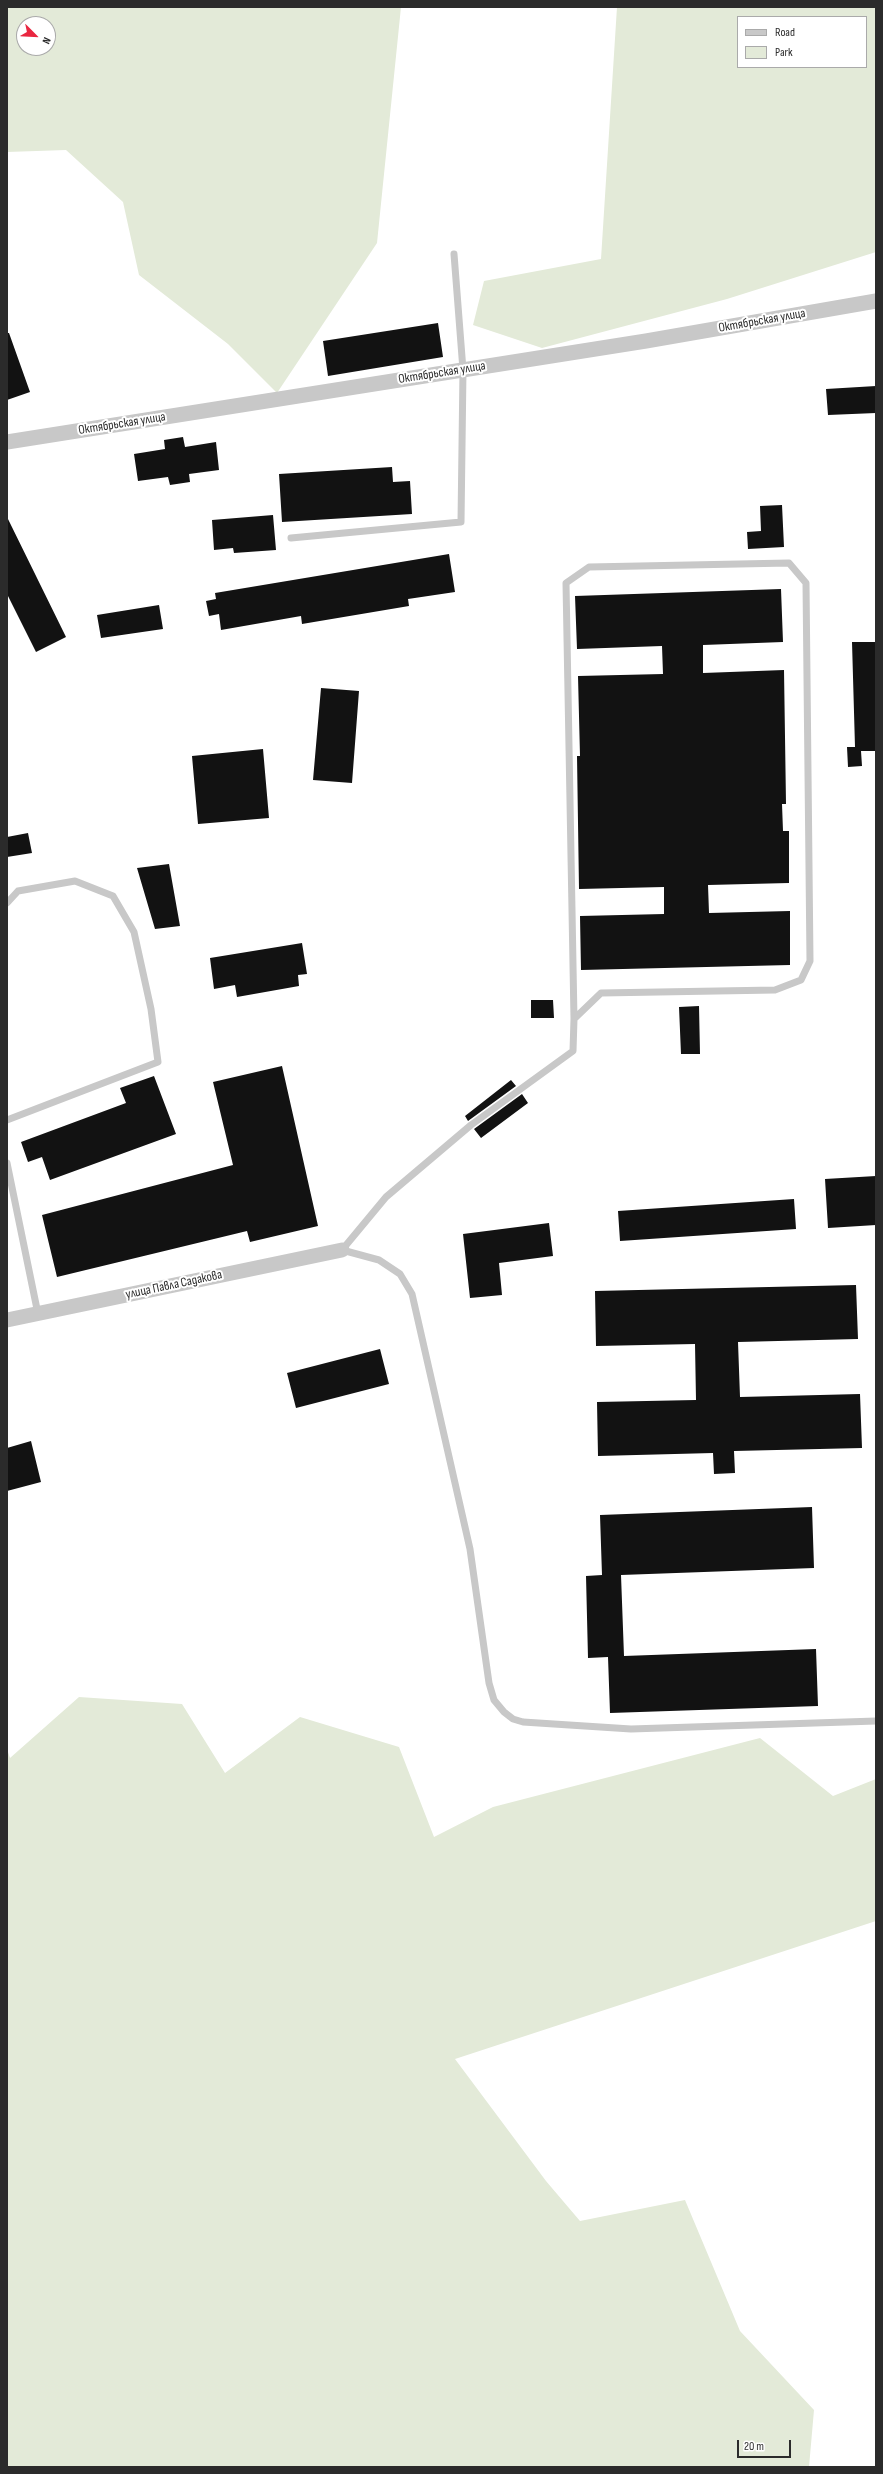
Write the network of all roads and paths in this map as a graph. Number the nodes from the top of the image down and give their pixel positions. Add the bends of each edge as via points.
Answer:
1 (454, 254) dead end
2 (876, 301) edge
3 (463, 370) junction
4 (7, 442) edge
5 (291, 538) dead end
6 (7, 903) edge
7 (574, 1019) junction
8 (7, 1120) edge
9 (7, 1163) edge
10 (342, 1250) junction
11 (38, 1314) junction
12 (7, 1320) edge
13 (876, 1721) edge

1 - 3 lane
2 - 3 street, Октябрьская улица
3 - 4 street, Октябрьская улица
3 - 5 lane via 461,522
6 - 8 lane via 18,891 75,881 113,896 134,932 151,1009 158,1062
7 - 7 lane via 601,993 775,990 801,980 810,961 806,583 789,563 589,567 566,583
7 - 10 lane via 572,1051 471,1124 386,1197
9 - 11 lane
10 - 11 street, улица Павла Садакова
10 - 13 lane via 379,1260 400,1274 412,1294 470,1548 489,1683 494,1700 504,1712 513,1719 523,1722 631,1729
11 - 12 street, улица Павла Садакова

